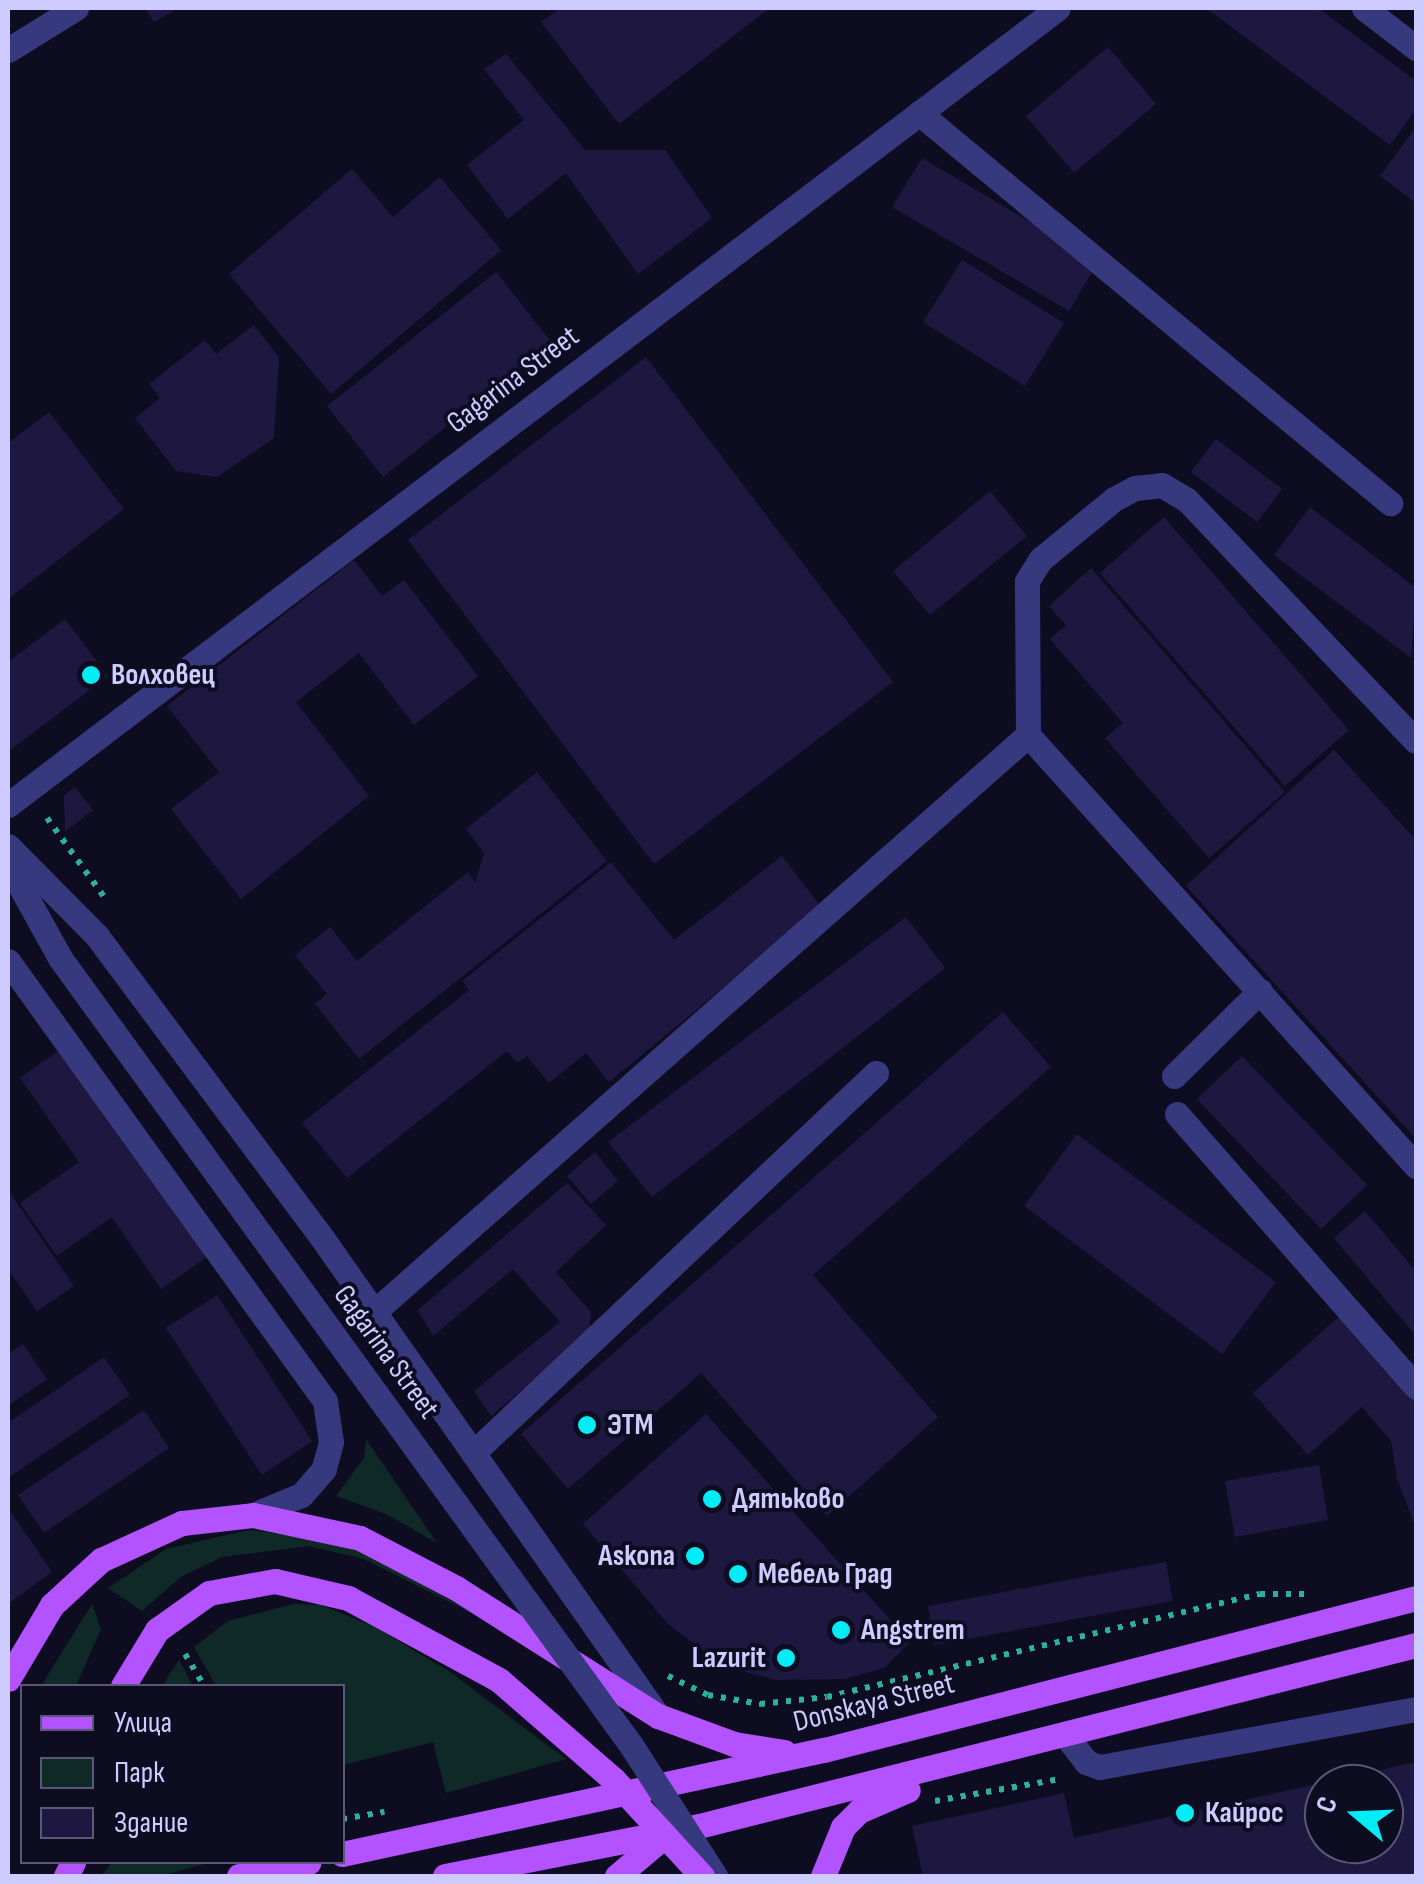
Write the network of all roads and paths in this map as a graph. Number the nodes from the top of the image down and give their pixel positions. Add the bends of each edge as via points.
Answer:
1 (76, 8) edge
2 (1058, 8) edge
3 (1364, 8) edge
4 (1416, 48) edge
5 (8, 50) edge
6 (919, 113) junction
7 (1390, 504) dead end
8 (1028, 735) junction
9 (1416, 742) edge
10 (8, 805) edge
11 (8, 846) edge
12 (8, 864) edge
13 (8, 961) edge
14 (1260, 990) junction
15 (876, 1074) dead end
16 (1174, 1076) dead end
17 (1177, 1114) dead end
18 (1416, 1166) edge
19 (374, 1312) junction
20 (1416, 1386) edge
21 (473, 1453) junction
22 (253, 1515) junction
23 (1320, 1594) dead end
24 (1416, 1598) edge
25 (1416, 1644) edge
26 (186, 1654) dead end
27 (8, 1679) edge
28 (123, 1684) edge
29 (203, 1684) edge
30 (708, 1696) dead end
31 (1416, 1710) edge
32 (658, 1716) junction
33 (1066, 1736) junction
34 (1026, 1747) junction
35 (824, 1750) junction
36 (372, 1813) dead end
37 (345, 1818) edge
38 (699, 1826) junction
39 (345, 1853) edge
40 (299, 1864) edge
41 (239, 1876) edge
42 (445, 1876) edge
43 (617, 1876) edge
44 (702, 1876) edge
45 (715, 1876) edge
46 (823, 1876) edge

1 - 5 street
2 - 6 street, Gagarina Street
3 - 4 street
6 - 7 street
6 - 10 street, Gagarina Street
8 - 9 street via 1028,581 1040,559 1114,499 1162,486 1187,500
8 - 14 street
8 - 19 street
11 - 19 street via 97,936
12 - 45 street, Gagarina Street, bridge via 60,958 632,1745
13 - 22 street via 325,1400 331,1442 324,1468 301,1495
14 - 16 street
14 - 18 street
15 - 21 street
17 - 20 street
19 - 21 street
21 - 32 street
22 - 27 main road via 182,1523 101,1560 52,1605
22 - 32 main road via 360,1538 456,1588
23 - 30 path via 1260,1594 827,1697 760,1704
24 - 35 main road, Donskaya Street
25 - 33 main road
26 - 29 path
28 - 44 main road, bridge via 157,1630 210,1593 274,1581 348,1598 499,1680 614,1780
31 - 33 street via 1100,1767 1086,1762
32 - 35 main road via 734,1744
33 - 34 main road
34 - 38 main road
34 - 46 main road via 859,1811 843,1827
35 - 39 main road, Donskaya Street
36 - 37 path
38 - 42 main road
38 - 43 main road via 648,1844
40 - 41 main road

